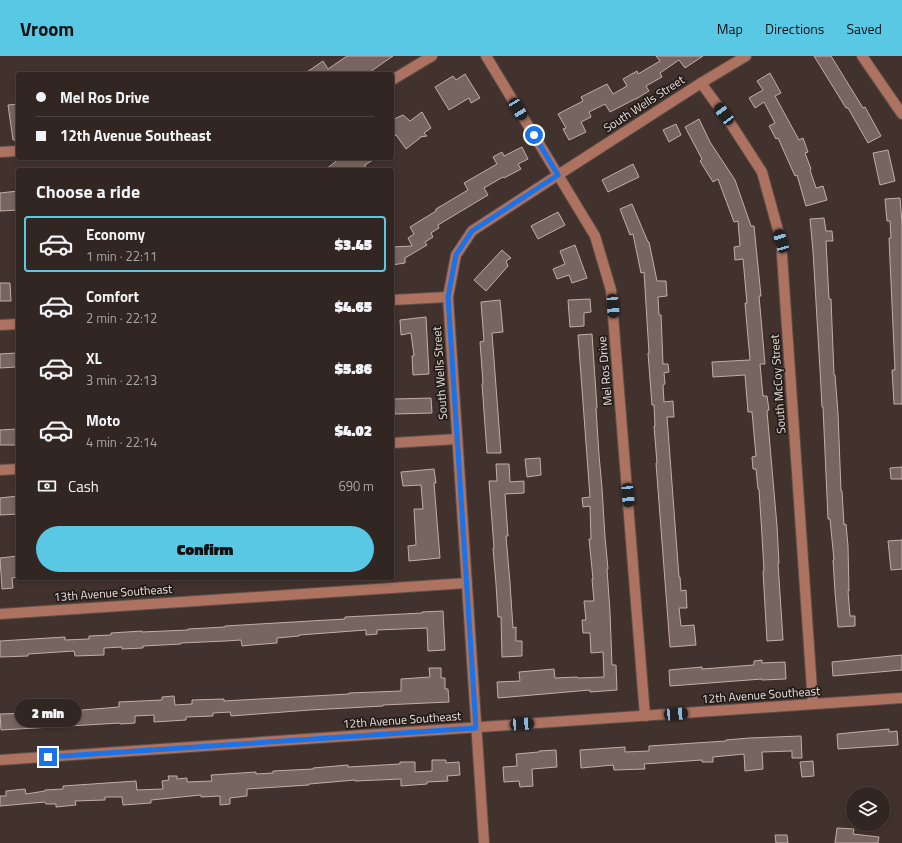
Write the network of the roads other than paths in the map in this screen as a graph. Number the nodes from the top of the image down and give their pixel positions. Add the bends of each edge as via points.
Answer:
1 (432, 56) edge
2 (486, 56) edge
3 (746, 56) edge
4 (862, 56) edge
5 (394, 79) edge
6 (700, 84) junction
7 (902, 114) edge
8 (16, 151) edge
9 (0, 152) edge
10 (558, 175) junction
11 (448, 297) junction
12 (394, 300) edge
13 (16, 324) edge
14 (0, 326) edge
15 (457, 438) junction
16 (394, 443) edge
17 (16, 469) edge
18 (0, 470) edge
19 (466, 583) junction
20 (0, 614) edge
21 (902, 698) edge
22 (813, 704) junction
23 (645, 716) junction
24 (476, 728) junction
25 (0, 760) edge
26 (484, 843) edge

1 - 5 street
2 - 10 street, Mel Ros Drive
3 - 6 street, South Wells Street
4 - 7 street
6 - 10 street, South Wells Street
6 - 22 street, South McCoy Street via 732,124 762,172 781,241
8 - 9 street
10 - 11 street, South Wells Street via 472,231 456,255
10 - 23 street, Mel Ros Drive via 595,236 611,290
11 - 12 street
11 - 15 street, South Wells Street
13 - 14 street
15 - 16 street
15 - 19 street, South Wells Street
17 - 18 street
19 - 20 street, 13th Avenue Southeast
19 - 24 street, South Wells Street
21 - 22 street, 12th Avenue Southeast
22 - 23 street, 12th Avenue Southeast
23 - 24 street, 12th Avenue Southeast
24 - 25 street, 12th Avenue Southeast
24 - 26 street, South Wells Street

